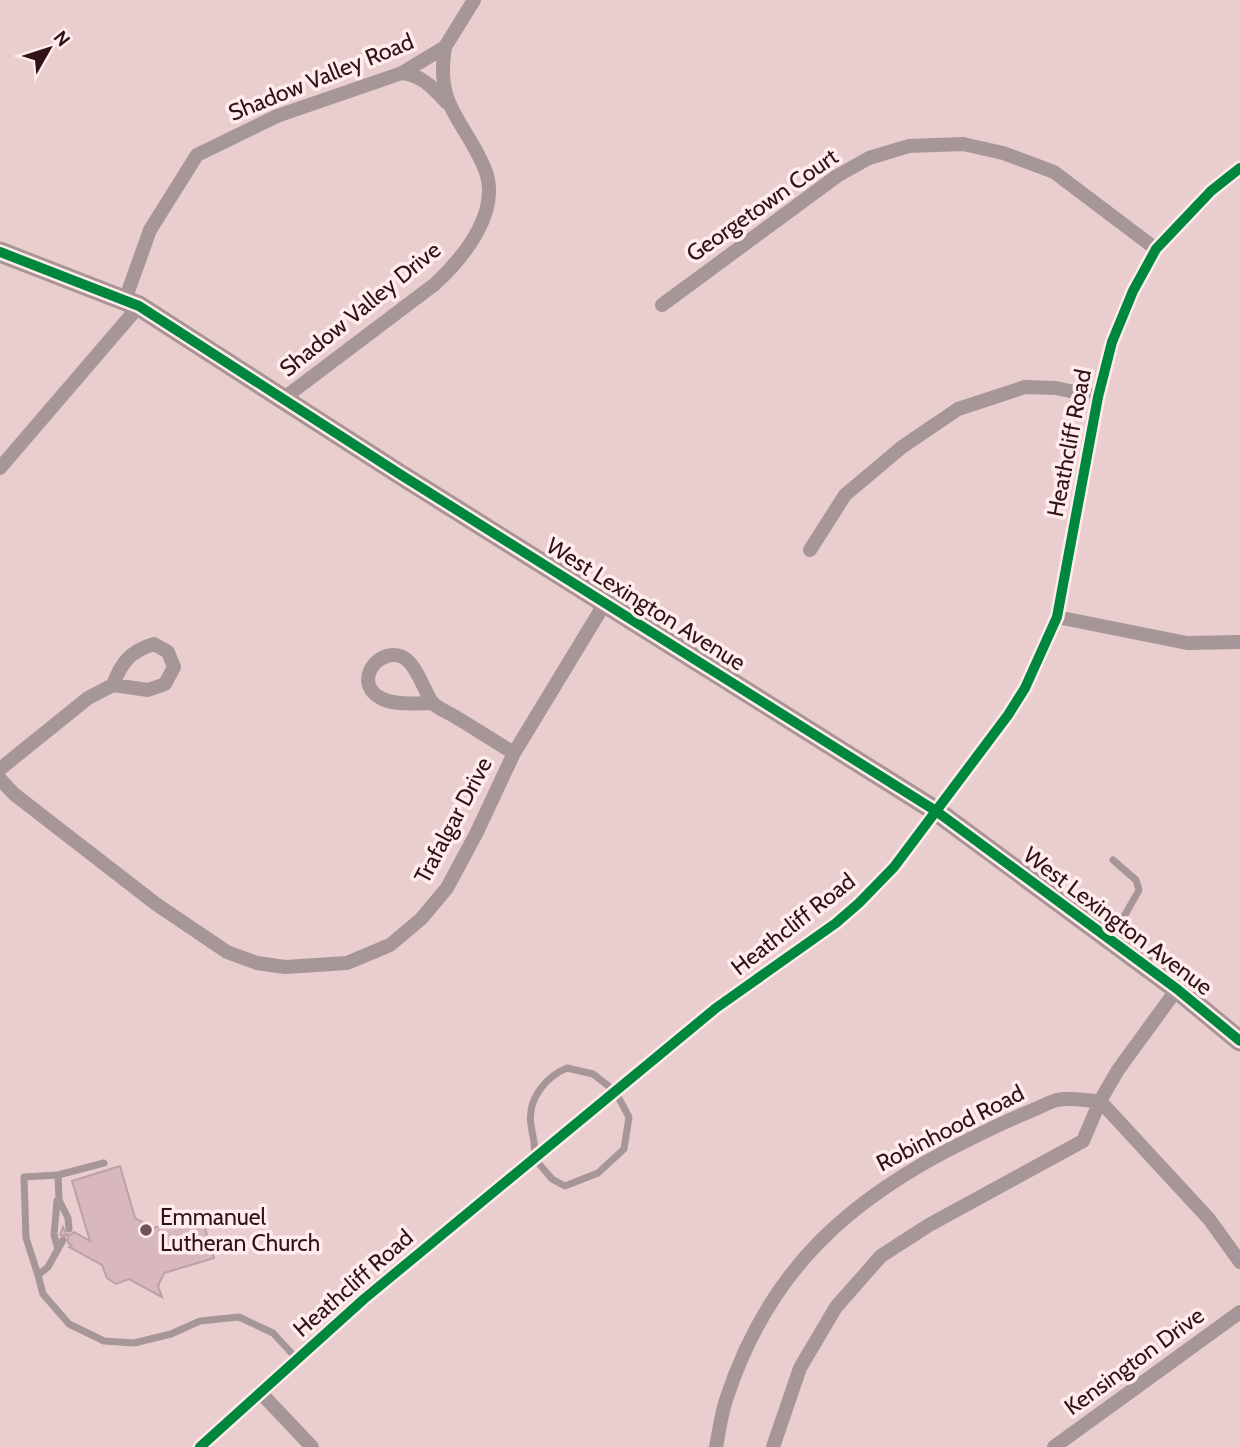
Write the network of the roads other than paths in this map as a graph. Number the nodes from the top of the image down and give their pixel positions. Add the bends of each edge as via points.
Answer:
1 (474, 0) edge
2 (446, 47) junction
3 (402, 73) junction
4 (448, 104) junction
5 (1240, 167) edge
6 (1156, 249) junction
7 (0, 252) edge
8 (132, 303) junction
9 (662, 305) dead end
10 (1098, 397) junction
11 (284, 398) junction
12 (0, 468) edge
13 (810, 550) dead end
14 (605, 603) junction
15 (1057, 617) junction
16 (1240, 642) edge
17 (113, 685) dead end
18 (432, 703) junction
19 (514, 753) junction
20 (0, 769) edge
21 (0, 779) edge
22 (936, 811) junction
23 (1113, 860) dead end
24 (1107, 938) junction
25 (1177, 989) junction
26 (1240, 1041) edge
27 (615, 1091) junction
28 (1100, 1101) junction
29 (534, 1158) junction
30 (104, 1163) dead end
31 (58, 1175) junction
32 (58, 1193) junction
33 (69, 1228) dead end
34 (63, 1240) dead end
35 (58, 1249) junction
36 (1240, 1262) edge
37 (38, 1275) junction
38 (1240, 1312) edge
39 (297, 1359) junction
40 (260, 1392) junction
41 (200, 1447) edge
42 (312, 1447) edge
43 (716, 1447) edge
44 (773, 1447) edge
45 (1054, 1447) edge

1 - 2 street, Shadow Valley Road
2 - 3 street, Shadow Valley Road
2 - 4 street, Shadow Valley Drive via 442,72
3 - 4 street, Shadow Valley Drive via 417,75
3 - 8 street, Shadow Valley Road via 277,116 197,155 150,230
4 - 11 street, Shadow Valley Drive via 486,169 486,209 476,236 435,285
5 - 6 street, Heathcliff Road
6 - 9 street, Georgetown Court via 1054,172 962,144 909,146 837,176
6 - 10 street, Heathcliff Road via 1112,342
7 - 8 street, West Lexington Avenue
8 - 11 street, West Lexington Avenue
8 - 12 street
10 - 13 street via 1025,387 958,409 902,447 845,495
10 - 15 street, Heathcliff Road
11 - 14 street, West Lexington Avenue
14 - 19 street, Trafalgar Drive
14 - 22 street, West Lexington Avenue
15 - 16 street via 1187,642
15 - 22 street, Heathcliff Road via 1026,688
17 - 20 street via 88,698
18 - 18 street via 414,667 402,657 391,655 372,666 369,687 379,697
18 - 19 street
19 - 21 street, Trafalgar Drive via 447,888 421,919 390,945 347,963 285,967 257,963 213,945
22 - 24 street, West Lexington Avenue
22 - 27 street, Heathcliff Road via 894,867 859,903 716,1008
23 - 24 lane via 1136,880 1139,890
24 - 25 street, West Lexington Avenue
25 - 26 street, West Lexington Avenue
25 - 28 street
27 - 29 street, Heathcliff Road
27 - 29 lane via 593,1074 567,1068 554,1073 531,1108
27 - 29 lane via 629,1117 624,1149 598,1173 565,1186 552,1179
28 - 36 street via 1209,1219
28 - 43 street, Robinhood Road via 1059,1100 1002,1124 932,1158 844,1216 803,1259 767,1310 744,1352
28 - 44 street via 1083,1141 929,1224 881,1256 836,1307 800,1368
29 - 39 street, Heathcliff Road
30 - 31 lane
31 - 32 lane
31 - 37 lane via 24,1177 26,1238
32 - 33 lane
32 - 35 lane via 54,1236
34 - 35 lane
35 - 37 lane
37 - 39 lane via 43,1294 69,1324 104,1341 134,1343 200,1321 239,1317 273,1333
38 - 45 street, Kensington Drive
39 - 40 street, Heathcliff Road
40 - 41 street, Heathcliff Road
40 - 42 street

